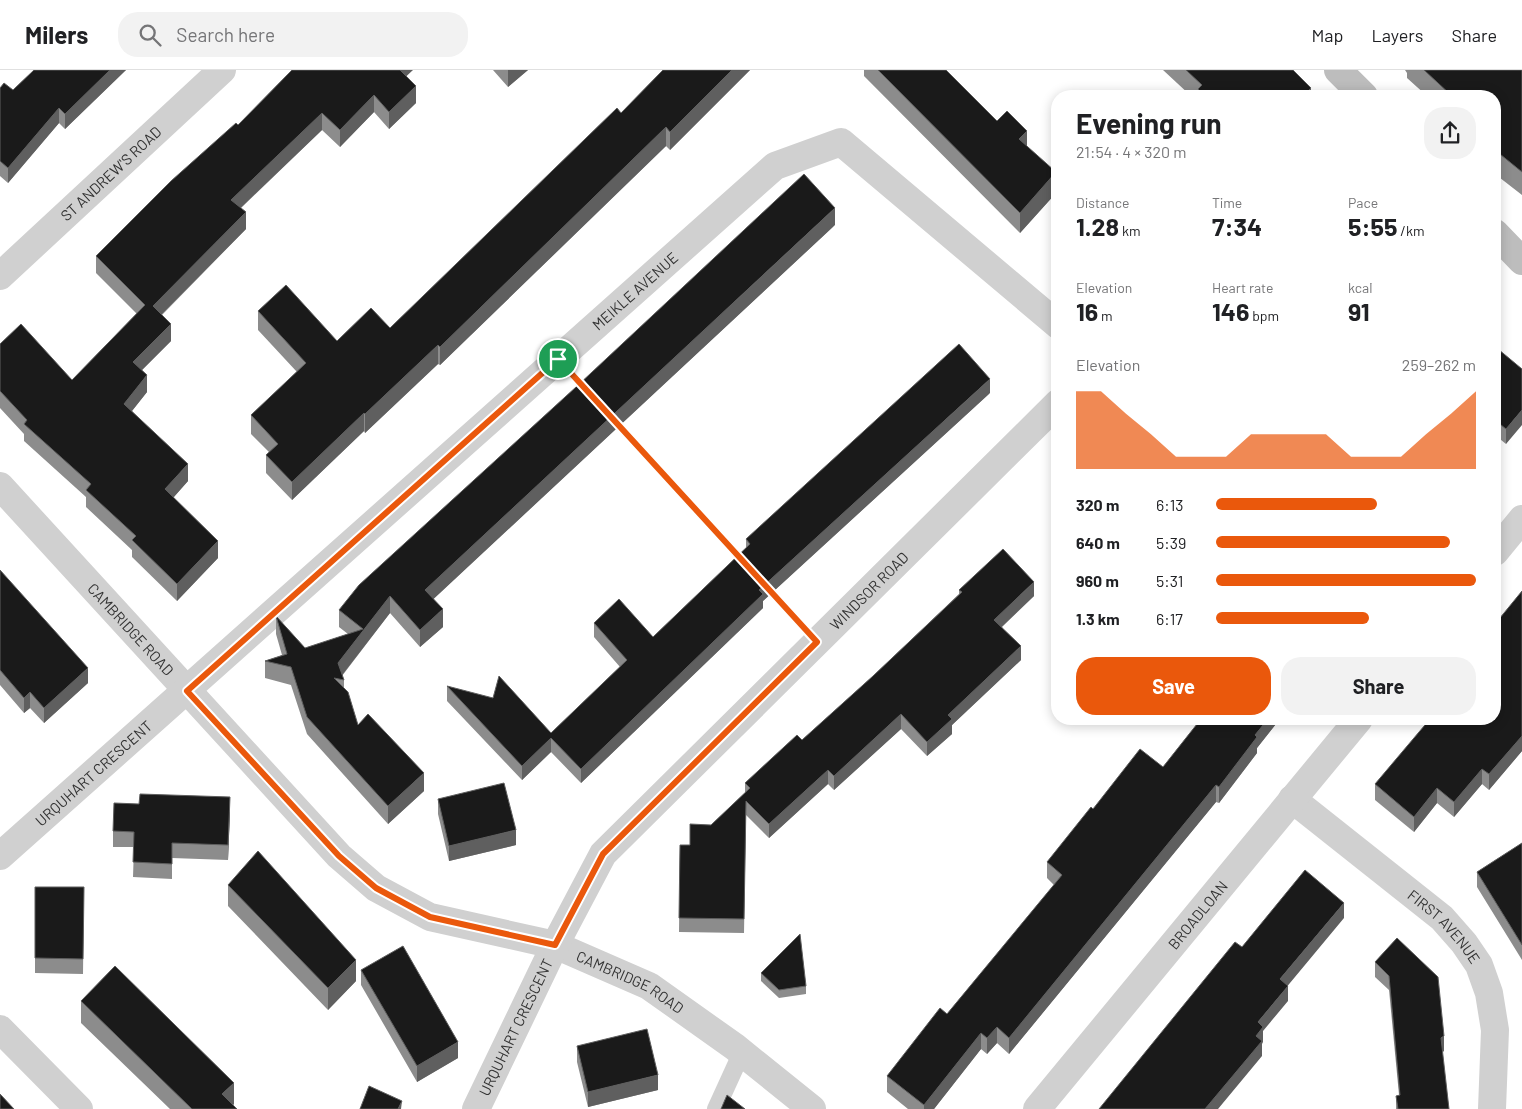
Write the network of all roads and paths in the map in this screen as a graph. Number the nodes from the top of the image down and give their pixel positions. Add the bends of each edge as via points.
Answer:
1 (222, 70) edge
2 (1338, 70) edge
3 (1358, 90) edge
4 (1501, 239) edge
5 (1522, 261) edge
6 (0, 276) edge
7 (1051, 319) edge
8 (1051, 410) edge
9 (612, 417) edge
10 (0, 486) edge
11 (1522, 519) edge
12 (1501, 545) edge
13 (744, 562) edge
14 (764, 584) edge
15 (817, 642) junction
16 (187, 691) junction
17 (1353, 725) edge
18 (1292, 800) junction
19 (0, 856) edge
20 (555, 945) junction
21 (0, 1028) edge
22 (742, 1052) junction
23 (79, 1109) edge
24 (476, 1109) edge
25 (716, 1109) edge
26 (812, 1109) edge
27 (1037, 1109) edge
28 (1492, 1109) edge

1 - 6 street, ST ANDREW'S ROAD
2 - 3 main road
4 - 5 main road
7 - 16 street, MEIKLE AVENUE via 841,142 775,166
8 - 15 street, WINDSOR ROAD
9 - 13 path
10 - 16 street, CAMBRIDGE ROAD
11 - 12 street
14 - 15 path
15 - 20 street, WINDSOR ROAD via 603,854
16 - 19 street, URQUHART CRESCENT
16 - 20 street, CAMBRIDGE ROAD via 339,856 376,888 430,917
17 - 18 street, BROADLOAN
18 - 27 street, BROADLOAN
18 - 28 street, FIRST AVENUE via 1442,918 1479,965 1489,993 1495,1030
20 - 22 street, CAMBRIDGE ROAD via 649,986
20 - 24 street, URQUHART CRESCENT
21 - 23 street
22 - 25 lane
22 - 26 street, CAMBRIDGE ROAD

